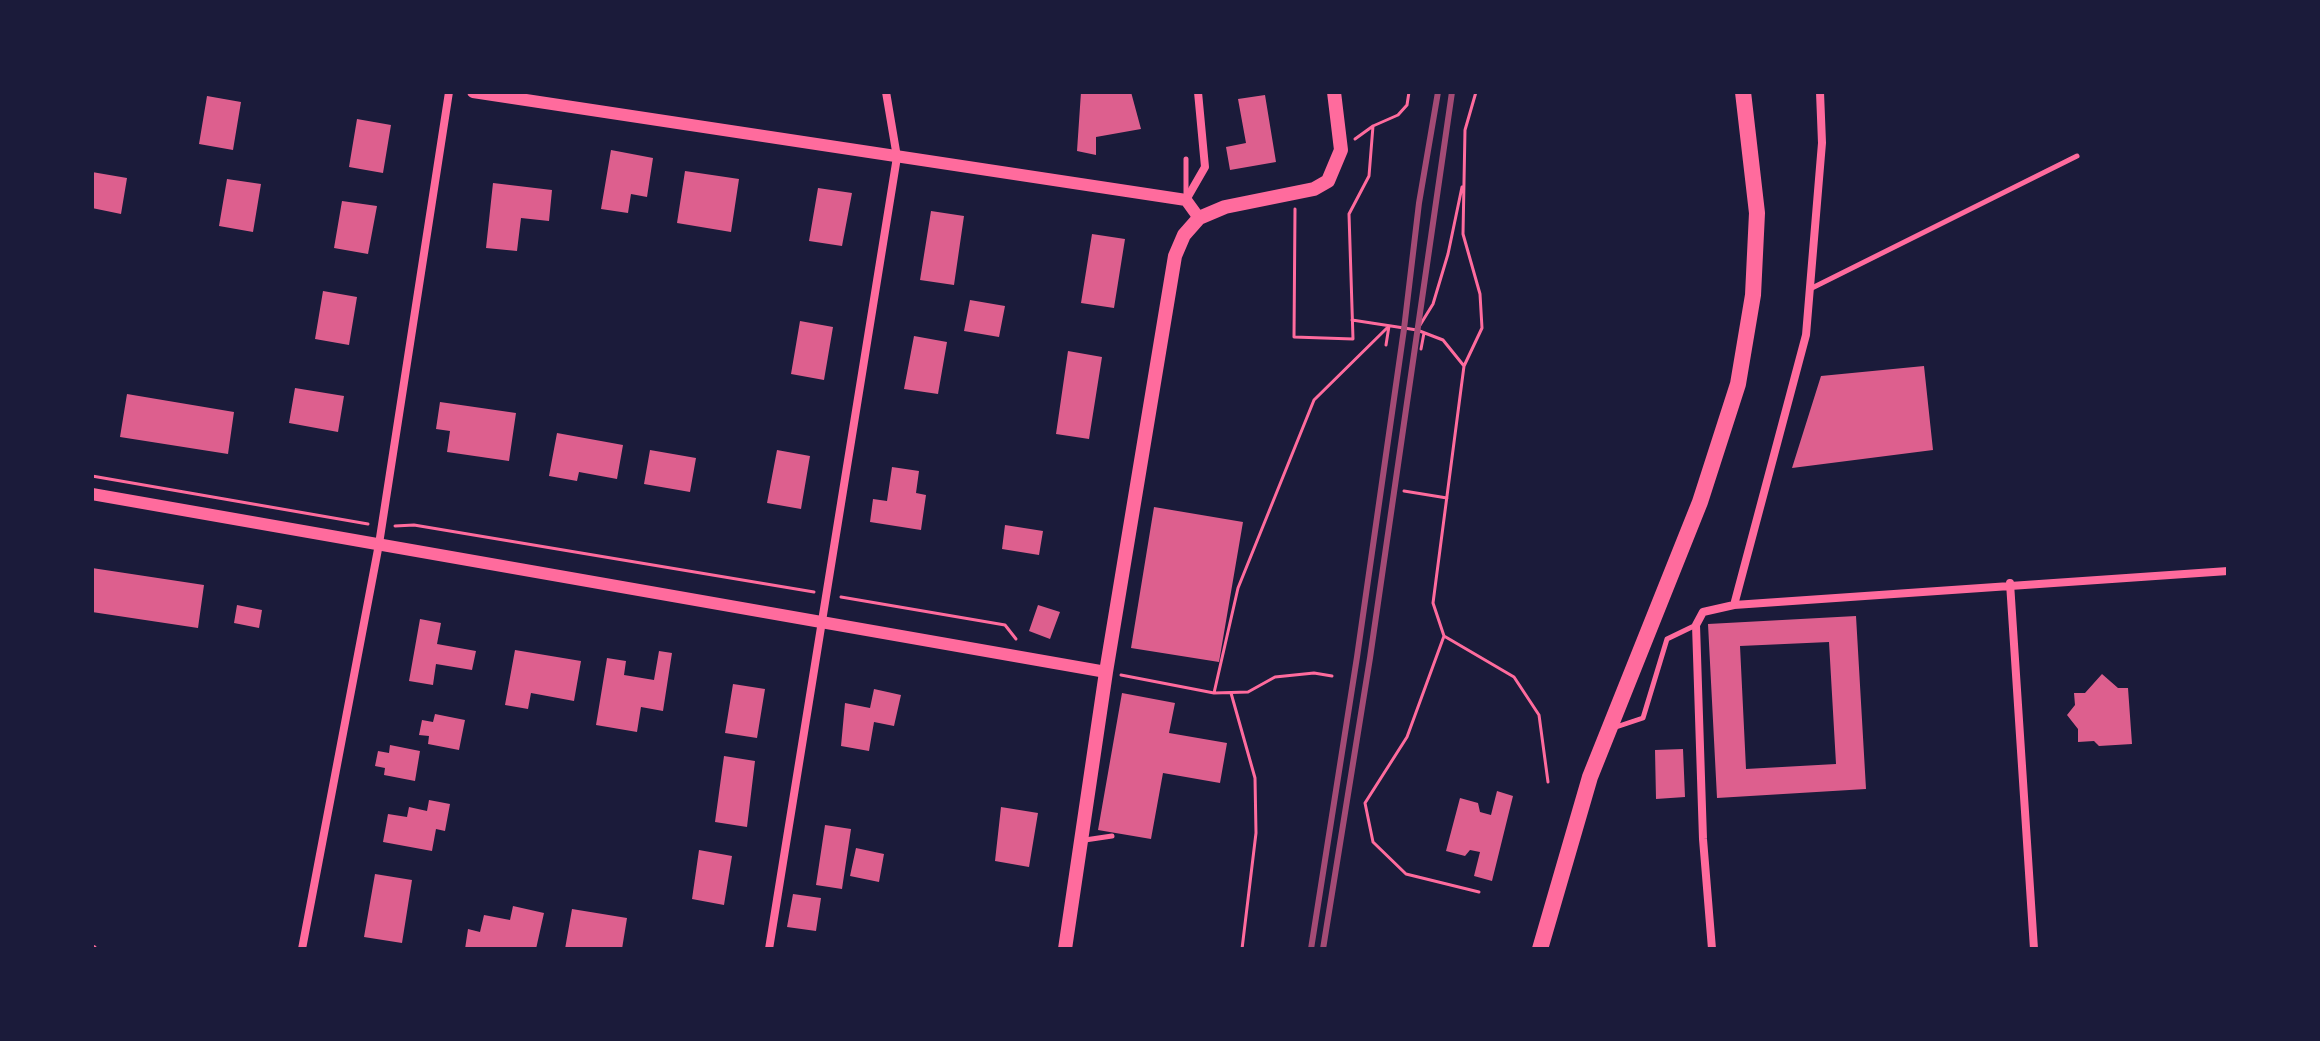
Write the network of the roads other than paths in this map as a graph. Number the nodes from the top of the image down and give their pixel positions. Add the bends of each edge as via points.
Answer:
1 (449, 92) edge
2 (473, 92) edge
3 (886, 92) edge
4 (1198, 92) edge
5 (1334, 92) edge
6 (1743, 92) edge
7 (1820, 92) edge
8 (2077, 156) dead end
9 (897, 157) junction
10 (1186, 159) dead end
11 (1186, 200) junction
12 (1199, 218) junction
13 (1812, 288) junction
14 (92, 494) edge
15 (379, 544) junction
16 (2228, 571) edge
17 (2010, 583) junction
18 (1734, 605) junction
19 (824, 623) junction
20 (1696, 625) junction
21 (1106, 672) junction
22 (1608, 730) junction
23 (1112, 836) dead end
24 (1082, 840) junction
25 (302, 949) edge
26 (769, 949) edge
27 (1065, 949) edge
28 (1540, 949) edge
29 (1712, 949) edge
30 (2034, 949) edge

1 - 15 street
2 - 9 street
3 - 9 street
4 - 11 street via 1205,167
5 - 12 main road via 1341,150 1328,181
6 - 22 main road via 1757,213 1753,295 1738,384 1700,502
7 - 13 street via 1822,143
8 - 13 lane
9 - 11 street
9 - 19 street
10 - 11 lane
11 - 12 street
12 - 21 main road via 1175,256
13 - 18 street via 1806,335
14 - 15 street
15 - 19 street
15 - 25 street
16 - 17 street
17 - 18 street
17 - 30 street
18 - 20 street via 1703,612
19 - 21 street
19 - 26 street
20 - 22 lane via 1667,639 1643,718
20 - 29 street
21 - 24 main road
22 - 28 main road via 1573,828
23 - 24 lane
24 - 27 main road

